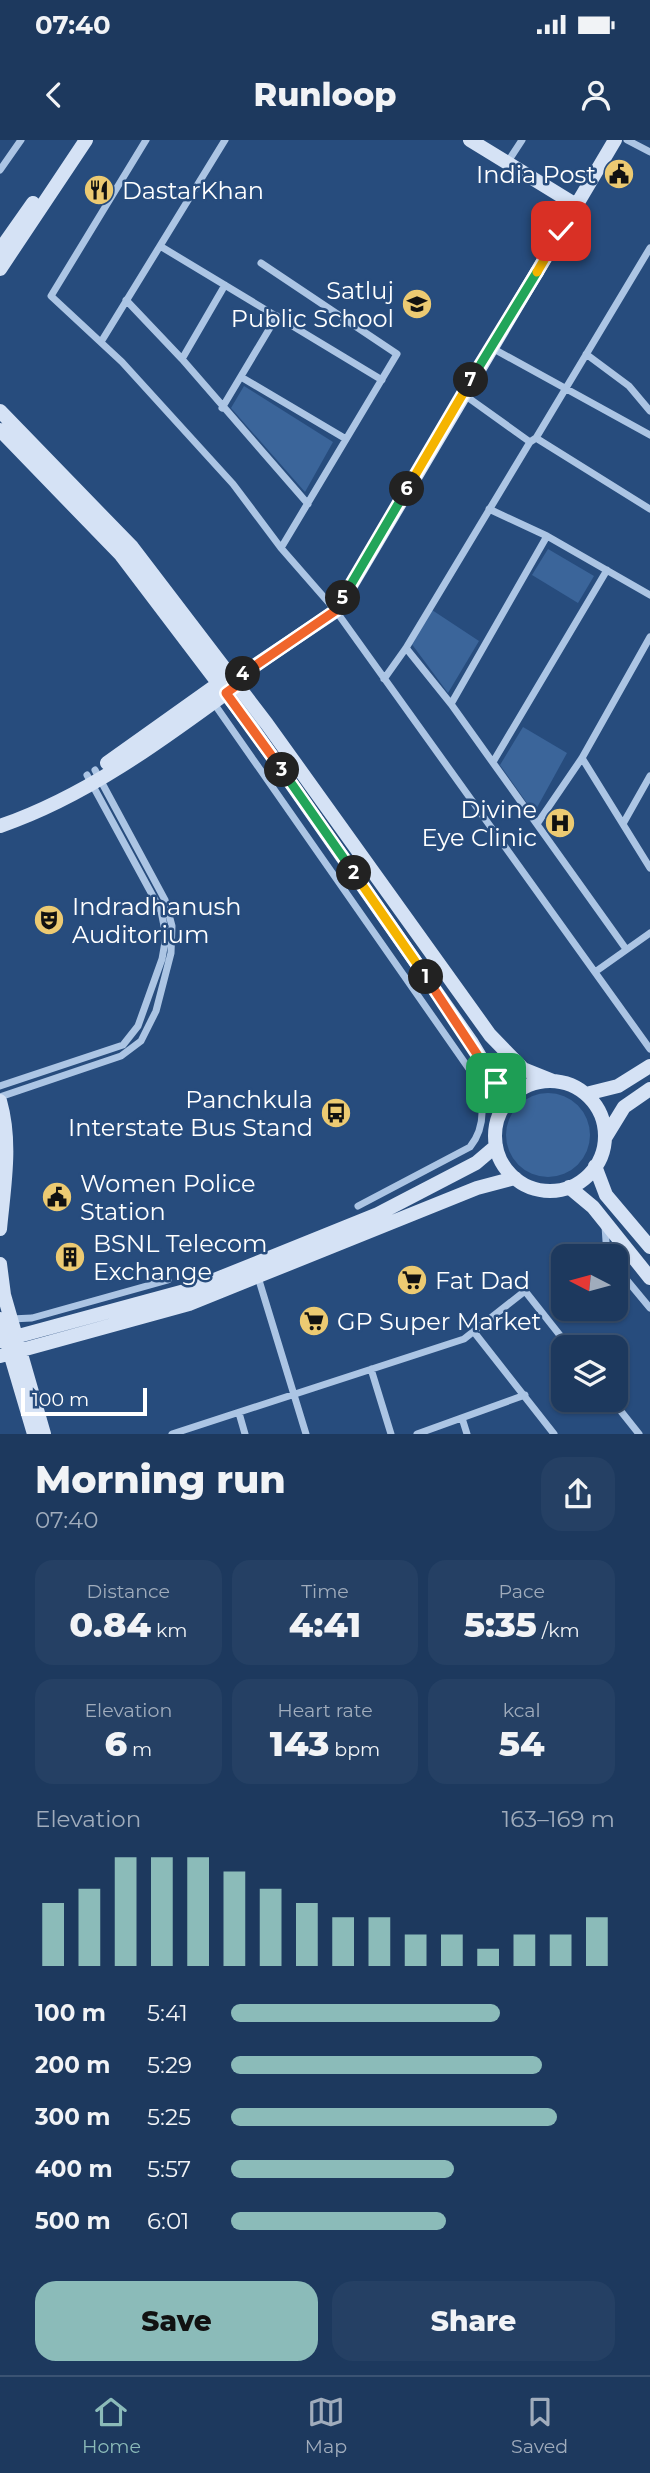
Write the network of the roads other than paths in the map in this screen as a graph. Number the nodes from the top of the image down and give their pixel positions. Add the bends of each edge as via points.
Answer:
1 (21, 140) edge
2 (74, 140) edge
3 (86, 140) edge
4 (146, 140) edge
5 (225, 140) edge
6 (470, 140) edge
7 (522, 140) edge
8 (615, 140) edge
9 (627, 140) edge
10 (650, 152) edge
11 (507, 163) junction
12 (0, 170) edge
13 (576, 205) junction
14 (160, 246) junction
15 (650, 248) edge
16 (0, 250) edge
17 (261, 263) dead end
18 (0, 269) edge
19 (225, 285) junction
20 (126, 300) junction
21 (277, 316) junction
22 (101, 342) junction
23 (492, 348) junction
24 (586, 354) junction
25 (182, 359) junction
26 (241, 377) junction
27 (382, 380) junction
28 (565, 389) junction
29 (463, 394) junction
30 (222, 408) junction
31 (0, 411) edge
32 (650, 411) edge
33 (0, 430) edge
34 (650, 435) edge
35 (346, 439) junction
36 (533, 440) junction
37 (307, 504) junction
38 (489, 509) junction
39 (650, 509) edge
40 (547, 536) junction
41 (281, 548) junction
42 (607, 570) junction
43 (650, 595) edge
44 (335, 611) junction
45 (650, 637) edge
46 (406, 648) junction
47 (384, 678) junction
48 (229, 683) junction
49 (213, 702) junction
50 (451, 704) junction
51 (582, 758) junction
52 (493, 762) junction
53 (93, 776) junction
54 (650, 776) edge
55 (0, 816) edge
56 (624, 822) junction
57 (537, 824) junction
58 (0, 826) edge
59 (650, 868) edge
60 (650, 933) edge
61 (626, 950) junction
62 (595, 972) junction
63 (649, 1046) edge
64 (650, 1066) edge
65 (553, 1081) junction
66 (0, 1086) edge
67 (650, 1089) edge
68 (586, 1094) junction
69 (0, 1099) edge
70 (502, 1109) junction
71 (605, 1138) junction
72 (496, 1146) junction
73 (595, 1166) junction
74 (515, 1178) junction
75 (569, 1187) junction
76 (358, 1206) dead end
77 (605, 1222) junction
78 (0, 1229) edge
79 (606, 1244) edge
80 (650, 1247) edge
81 (0, 1264) edge
82 (258, 1277) junction
83 (650, 1278) edge
84 (167, 1280) dead end
85 (628, 1281) edge
86 (650, 1308) edge
87 (3, 1320) edge
88 (474, 1332) junction
89 (560, 1335) edge
90 (8, 1339) edge
91 (10, 1354) edge
92 (371, 1369) junction
93 (294, 1394) junction
94 (525, 1395) junction
95 (622, 1412) edge
96 (239, 1413) junction
97 (462, 1418) junction
98 (199, 1424) junction
99 (34, 1433) edge
100 (44, 1433) edge
101 (172, 1433) edge
102 (202, 1433) edge
103 (245, 1433) edge
104 (306, 1433) edge
105 (391, 1433) edge
106 (416, 1433) edge
107 (467, 1433) edge
108 (554, 1433) edge
109 (639, 1433) edge

1 - 12 street
2 - 16 street
3 - 18 street
4 - 22 street via 51,296
5 - 14 street
6 - 11 street
7 - 11 street
8 - 13 street
9 - 10 street
11 - 13 street
13 - 23 street
14 - 19 street
14 - 20 street
15 - 24 street
17 - 27 street via 397,354
19 - 21 street
19 - 25 street
20 - 22 street
20 - 25 street
21 - 26 street
21 - 27 street
22 - 41 street via 233,484
23 - 28 street
23 - 29 street
24 - 28 street
24 - 32 street via 629,386
25 - 30 street
26 - 30 street
26 - 35 street
27 - 35 street
28 - 34 street
28 - 36 street
29 - 36 street
29 - 44 street
30 - 37 street
31 - 48 street via 132,547
33 - 48 street via 121,555
35 - 37 street
36 - 38 street
36 - 39 street
37 - 41 street
38 - 40 street
38 - 46 street
40 - 42 street
40 - 50 street
41 - 44 street
42 - 43 street
42 - 52 street
44 - 47 street
44 - 48 street
45 - 51 street
46 - 47 street
46 - 50 street
47 - 62 street
48 - 49 street
48 - 53 street
48 - 65 street via 490,1035 523,1069
48 - 70 street via 472,1043 496,1083
49 - 53 street
49 - 76 street via 394,958 482,1093 479,1131 470,1147
50 - 52 street
51 - 56 street
51 - 57 street
52 - 57 street
53 - 55 street
53 - 58 street via 28,816
53 - 66 street via 161,911 166,936 162,959 138,1026 123,1045
53 - 69 street via 165,900 172,926 171,954 156,1011 141,1041 121,1056
54 - 56 street
56 - 59 street
57 - 61 street
60 - 61 street
61 - 62 street
62 - 63 street
64 - 68 street via 618,1086
65 - 68 street
65 - 70 street via 534,1083 515,1093
67 - 71 street via 624,1107
68 - 71 street via 602,1119
69 - 78 street via 7,1165
70 - 72 street
71 - 73 street
72 - 74 street
72 - 90 street via 476,1163 378,1214 192,1289
73 - 75 street
73 - 80 street via 606,1195
74 - 75 street via 539,1190
74 - 82 street via 477,1188
75 - 77 street
77 - 79 street
77 - 83 street
81 - 87 street
82 - 91 street via 189,1304
82 - 93 street
84 - 87 street via 32,1318
85 - 86 street
87 - 90 street
88 - 89 street via 525,1291
88 - 92 street
88 - 94 street
90 - 91 street
91 - 99 street
91 - 100 street
92 - 93 street
92 - 105 street
93 - 96 street
93 - 104 street
94 - 97 street
94 - 108 street
95 - 109 street
96 - 98 street
96 - 103 street
97 - 106 street
97 - 107 street
98 - 101 street
98 - 102 street

